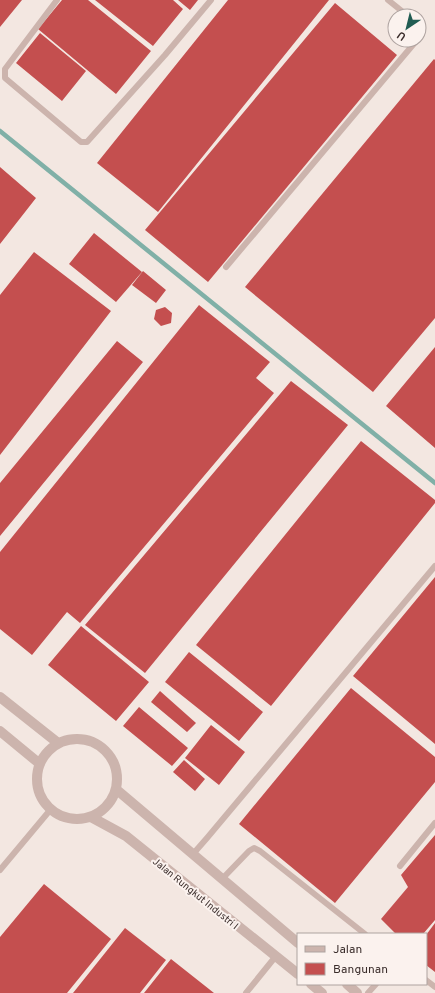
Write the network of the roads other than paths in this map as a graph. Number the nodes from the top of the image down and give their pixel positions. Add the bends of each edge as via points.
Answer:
1 (57, 0) edge
2 (211, 0) edge
3 (388, 0) edge
4 (398, 8) edge
5 (410, 48) edge
6 (226, 267) dead end
7 (435, 566) edge
8 (0, 697) edge
9 (0, 731) edge
10 (58, 743) junction
11 (40, 764) junction
12 (117, 790) junction
13 (51, 809) junction
14 (91, 817) junction
15 (435, 823) edge
16 (193, 854) junction
17 (400, 866) dead end
18 (0, 870) edge
19 (222, 879) junction
20 (364, 933) edge
21 (297, 942) edge
22 (276, 956) junction
23 (297, 973) edge
24 (427, 981) edge
25 (312, 985) edge
26 (348, 985) edge
27 (375, 985) edge
28 (435, 987) edge
29 (247, 993) edge
30 (322, 993) edge
31 (357, 993) edge
32 (368, 993) edge

1 - 2 lane via 5,69 5,78 81,142 87,142 166,55
3 - 4 lane
5 - 6 lane
7 - 16 lane
8 - 10 street
9 - 11 street
10 - 11 street via 47,752
10 - 12 street via 72,738 88,740 102,747 113,759 118,774
11 - 13 street via 38,788
12 - 14 street via 103,810
12 - 16 street
13 - 14 street via 63,816 77,819
13 - 18 lane
14 - 22 street, Jalan Rungkut Industri I via 126,836
15 - 17 lane
16 - 19 street
19 - 20 lane via 249,850 254,848
19 - 21 street
22 - 23 street, Jalan Rungkut Industri I
22 - 29 lane
24 - 28 lane
25 - 30 street
26 - 31 street
27 - 32 lane

